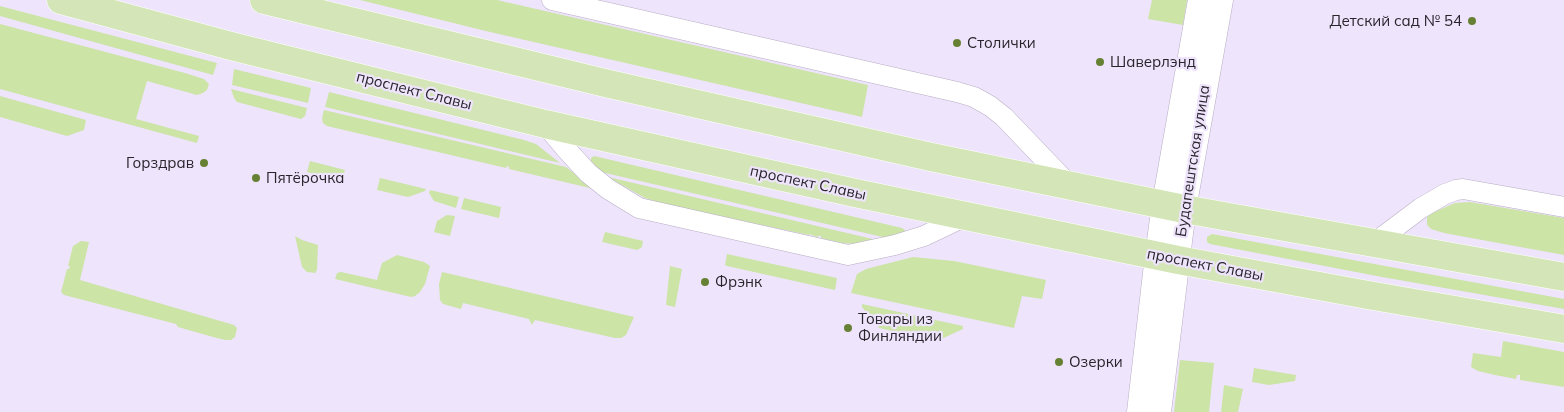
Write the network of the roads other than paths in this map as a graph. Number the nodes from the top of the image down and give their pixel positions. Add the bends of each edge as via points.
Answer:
1 (61, 0) edge
2 (264, 0) edge
3 (552, 0) edge
4 (1200, 0) edge
5 (1221, 0) edge
6 (545, 124) junction
7 (1070, 186) junction
8 (1174, 206) junction
9 (1564, 207) edge
10 (966, 216) junction
11 (1373, 244) junction
12 (1167, 258) junction
13 (1564, 277) edge
14 (1564, 329) edge
15 (1139, 412) edge
16 (1159, 412) edge

1 - 6 main road, проспект Славы
2 - 7 main road via 740,115
3 - 7 street via 974,98 1004,117
4 - 8 street, Будапештская улица
5 - 8 street, Будапештская улица
6 - 10 main road, проспект Славы
6 - 10 street via 588,172 639,208 848,255 924,236
7 - 8 main road
8 - 11 main road
8 - 12 street, Будапештская улица
9 - 11 street via 1456,190 1421,208
10 - 12 main road, проспект Славы
11 - 13 main road
12 - 14 main road, проспект Славы
12 - 15 street, Будапештская улица
12 - 16 street, Будапештская улица

